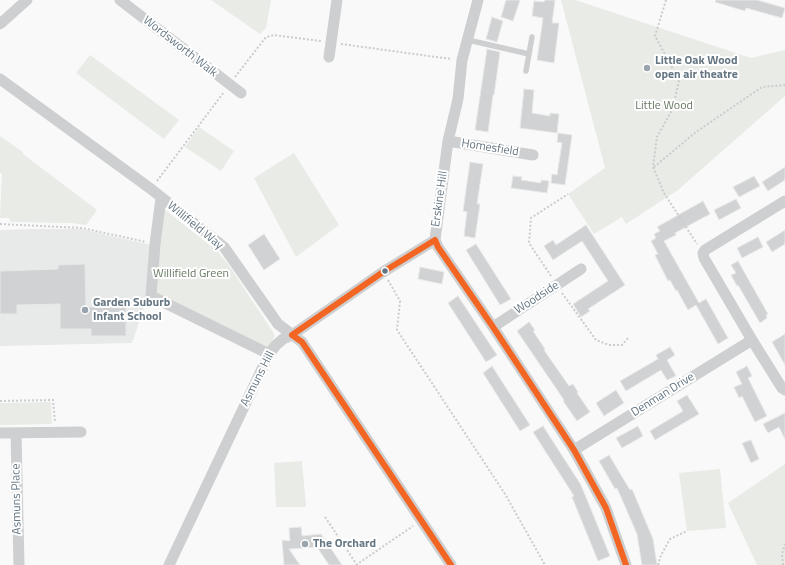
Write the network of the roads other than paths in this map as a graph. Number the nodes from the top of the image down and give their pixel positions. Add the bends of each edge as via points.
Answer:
1 (27, 0) edge
2 (120, 0) edge
3 (337, 0) edge
4 (478, 0) edge
5 (0, 24) edge
6 (532, 37) dead end
7 (468, 40) junction
8 (529, 54) junction
9 (329, 57) dead end
10 (526, 71) dead end
11 (0, 79) edge
12 (241, 93) dead end
13 (448, 141) junction
14 (533, 155) dead end
15 (161, 198) junction
16 (785, 201) edge
17 (435, 240) junction
18 (581, 269) dead end
19 (493, 327) junction
20 (292, 335) junction
21 (752, 340) junction
22 (269, 354) junction
23 (785, 390) edge
24 (81, 432) dead end
25 (0, 433) edge
26 (16, 433) junction
27 (574, 450) junction
28 (19, 565) edge
29 (169, 565) edge
30 (451, 565) edge
31 (626, 565) edge

1 - 5 street
2 - 12 street, Wordsworth Walk
3 - 9 street
4 - 7 street, Erskine Hill
6 - 8 lane
7 - 8 lane
7 - 13 street, Erskine Hill via 462,60 458,99
8 - 10 lane
11 - 15 street, Willifield Way
13 - 14 street, Homesfield
13 - 17 street, Erskine Hill
15 - 20 street, Willifield Way via 224,247 278,324
15 - 22 street, Willifield Way via 152,296
16 - 21 street via 705,250 703,254
17 - 19 street, Erskine Hill
17 - 20 street, Asmuns Hill via 383,272
18 - 19 street, Woodside
19 - 27 street, Erskine Hill
20 - 22 street, Asmuns Hill via 283,339
20 - 30 street, Willifield Way via 302,342
21 - 23 street
21 - 27 street, Denman Drive
22 - 29 street, Asmuns Hill
24 - 26 street
25 - 26 street
26 - 28 street, Asmuns Place
27 - 31 street, Erskine Hill via 606,508

